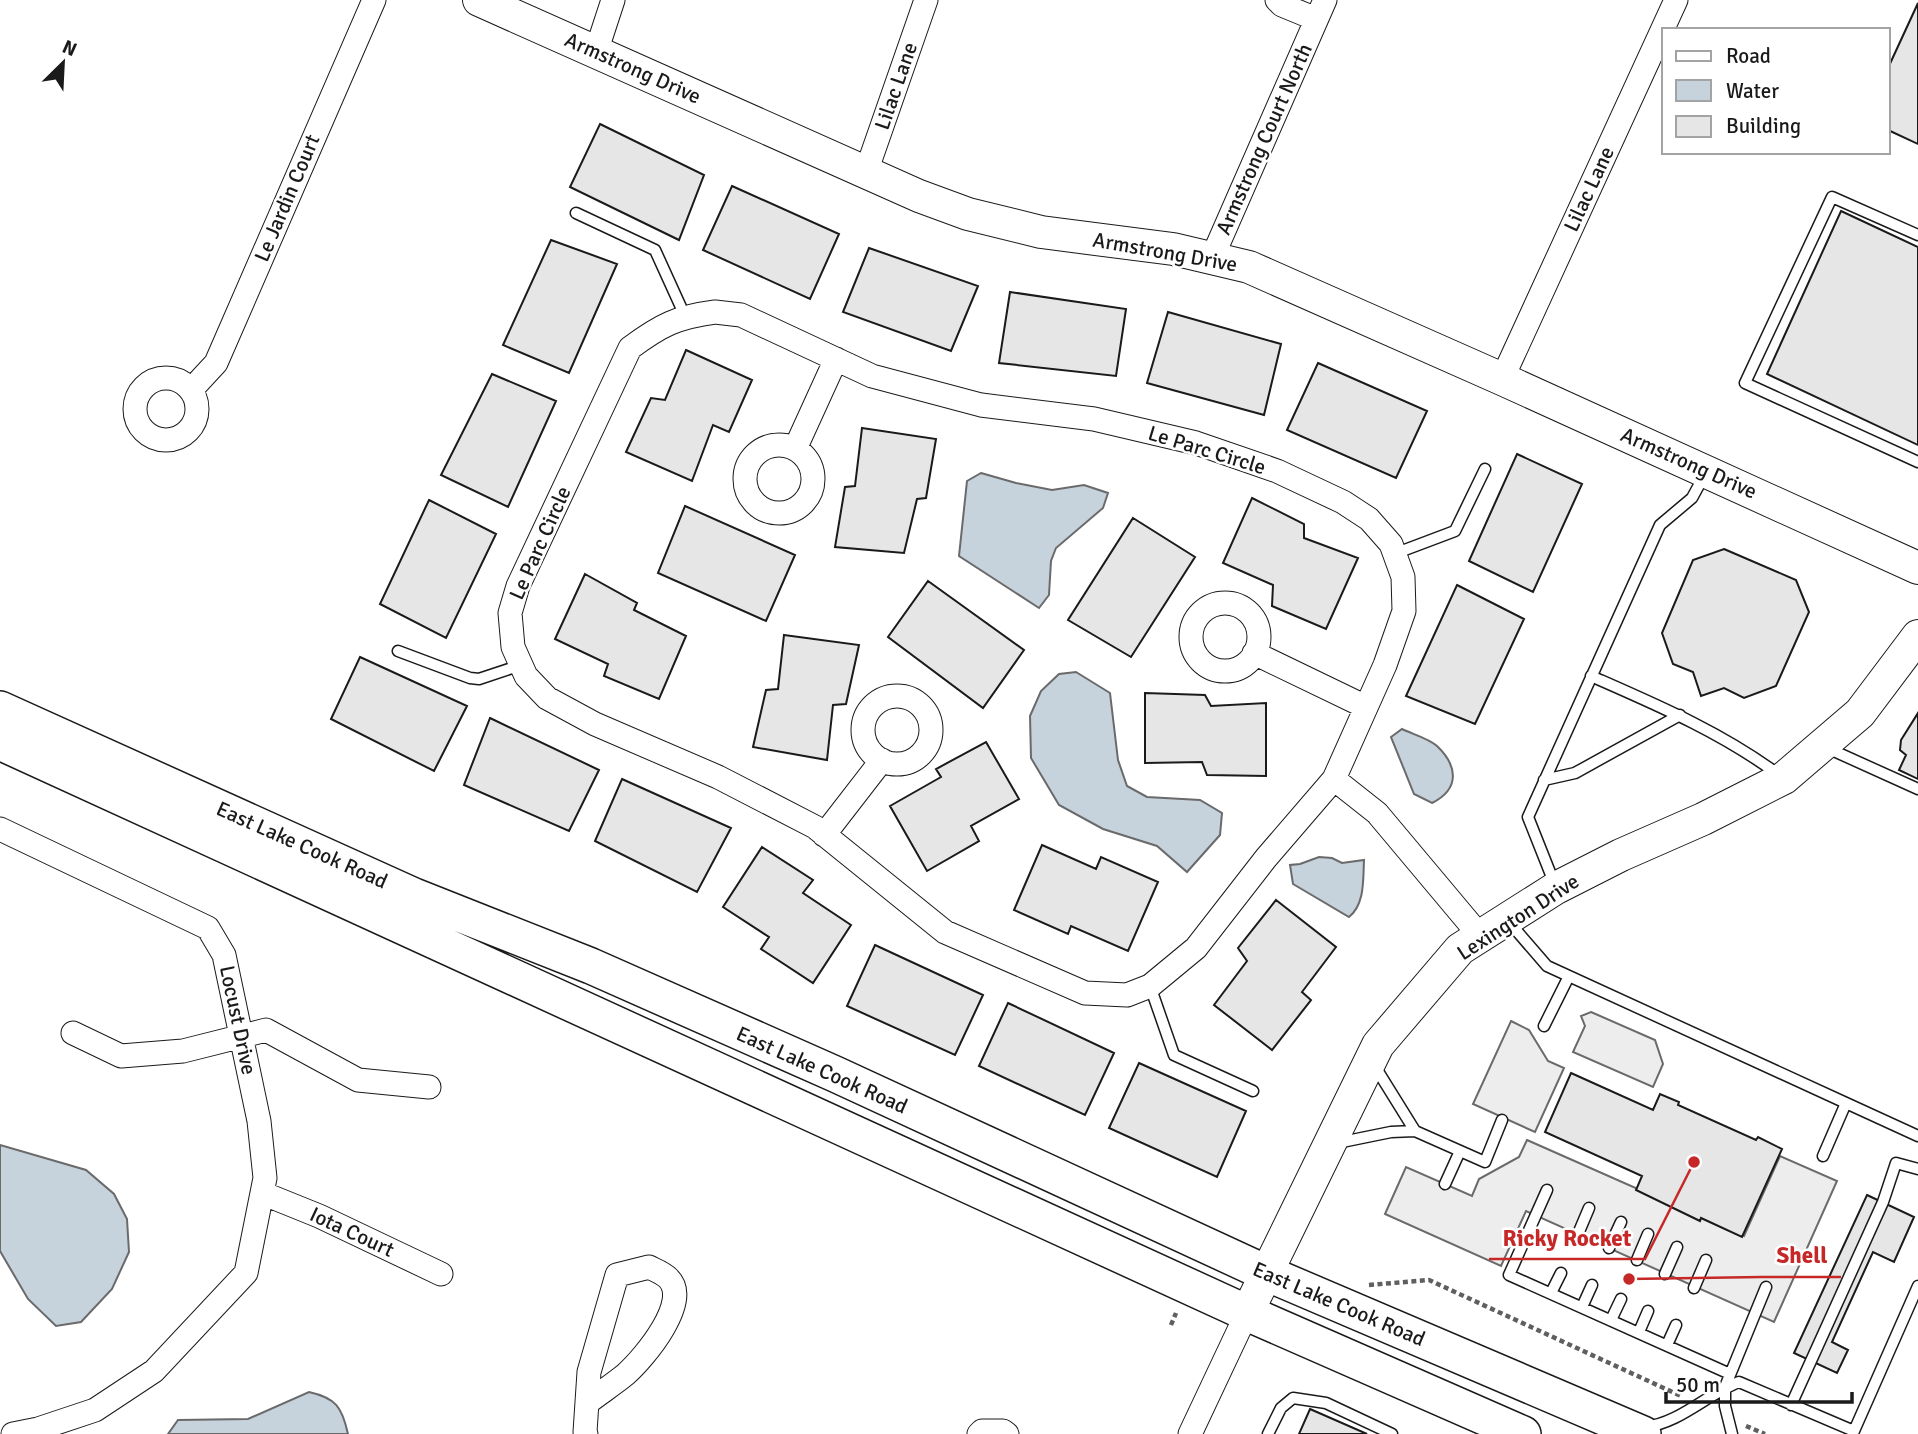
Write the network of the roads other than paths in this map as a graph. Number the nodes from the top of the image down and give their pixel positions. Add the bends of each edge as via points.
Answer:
1 (373, 0) edge
2 (480, 0) edge
3 (613, 0) edge
4 (926, 0) edge
5 (1277, 0) edge
6 (1676, 0) edge
7 (1320, 10) edge
8 (1663, 28) edge
9 (1662, 30) edge
10 (596, 52) junction
11 (866, 172) junction
12 (576, 213) dead end
13 (1918, 235) edge
14 (1212, 258) junction
15 (685, 316) junction
16 (836, 359) junction
17 (1502, 379) junction
18 (191, 390) dead end
19 (795, 449) dead end
20 (1918, 462) edge
21 (1485, 469) dead end
22 (1707, 471) junction
23 (1394, 554) junction
24 (1918, 568) edge
25 (1918, 636) edge
26 (398, 651) dead end
27 (1254, 653) dead end
28 (521, 665) junction
29 (1591, 676) junction
30 (1366, 708) junction
31 (0, 709) edge
32 (1680, 715) junction
33 (0, 743) edge
34 (1822, 746) junction
35 (882, 760) dead end
36 (1784, 778) junction
37 (1334, 779) junction
38 (1544, 780) junction
39 (1918, 789) edge
40 (824, 835) junction
41 (3, 837) edge
42 (1556, 888) junction
43 (1507, 920) junction
44 (1481, 937) junction
45 (1569, 976) junction
46 (1150, 986) junction
47 (1545, 1026) dead end
48 (73, 1033) dead end
49 (241, 1036) junction
50 (1370, 1060) junction
51 (429, 1087) dead end
52 (1253, 1091) dead end
53 (1846, 1103) junction
54 (1502, 1120) dead end
55 (1415, 1131) junction
56 (1918, 1136) edge
57 (1328, 1145) junction
58 (1460, 1151) junction
59 (1823, 1156) dead end
60 (1918, 1169) edge
61 (1445, 1184) dead end
62 (264, 1186) junction
63 (1547, 1190) dead end
64 (1588, 1208) dead end
65 (1621, 1222) dead end
66 (1578, 1234) dead end
67 (1648, 1234) dead end
68 (1676, 1247) dead end
69 (1609, 1248) dead end
70 (1637, 1260) dead end
71 (1706, 1260) dead end
72 (1266, 1273) junction
73 (1561, 1273) dead end
74 (441, 1274) dead end
75 (1665, 1274) dead end
76 (1592, 1285) dead end
77 (1918, 1286) edge
78 (1766, 1287) dead end
79 (1694, 1288) dead end
80 (1551, 1293) junction
81 (1620, 1299) dead end
82 (1582, 1307) junction
83 (1648, 1311) dead end
84 (1247, 1313) junction
85 (1611, 1320) junction
86 (1676, 1325) dead end
87 (1639, 1332) junction
88 (1667, 1345) junction
89 (1730, 1374) junction
90 (1725, 1387) junction
91 (587, 1403) junction
92 (1791, 1405) junction
93 (1638, 1432) edge
94 (1858, 1432) edge
95 (13, 1434) edge
96 (586, 1434) edge
97 (979, 1434) edge
98 (1007, 1434) edge
99 (1191, 1434) edge
100 (1268, 1434) edge
101 (1392, 1434) edge
102 (1522, 1434) edge
103 (1732, 1434) edge

1 - 18 street, Le Jardin Court via 216,363
2 - 10 street, Armstrong Drive
3 - 10 street
4 - 11 street, Lilac Lane
5 - 7 street, Armstrong Court North via 1282,5
6 - 8 street, Lilac Lane
7 - 14 street, Armstrong Court North
9 - 17 street, Lilac Lane
10 - 11 street, Armstrong Drive
11 - 14 street, Armstrong Drive via 968,214 1041,232
12 - 15 lane via 655,250
13 - 20 lane via 1832,197 1745,383
14 - 17 street, Armstrong Drive via 1249,267
15 - 16 street, Le Parc Circle via 741,315
15 - 28 street, Le Parc Circle via 630,348 510,613 513,647
16 - 19 street
16 - 23 street, Le Parc Circle via 872,376 981,405 1094,419 1196,443 1254,463 1360,513 1391,544
17 - 22 street, Armstrong Drive
21 - 23 lane via 1455,531
22 - 24 street, Armstrong Drive
22 - 29 lane via 1692,498 1660,525
23 - 30 street, Le Parc Circle via 1404,578 1404,611
25 - 34 street, Lexington Drive via 1860,713
26 - 28 lane via 470,678
27 - 30 street
28 - 40 street, Le Parc Circle via 547,698 718,777
29 - 32 lane
29 - 38 lane
30 - 37 street, Le Parc Circle
31 - 72 main road, East Lake Cook Road via 414,896 591,966 835,1074
32 - 36 lane via 1745,750
32 - 38 lane via 1575,773
33 - 84 main road, East Lake Cook Road
34 - 36 street, Lexington Drive
34 - 39 lane
35 - 40 street
36 - 42 street, Lexington Drive
37 - 44 street via 1377,813
37 - 46 street, Le Parc Circle via 1196,948
38 - 42 lane via 1528,817
40 - 46 street, Le Parc Circle via 945,932 1086,993 1126,995
41 - 49 street, Locust Drive via 208,928 224,955
42 - 43 street, Lexington Drive
43 - 44 street, Lexington Drive
43 - 45 lane via 1547,966
44 - 50 street, Lexington Drive via 1460,949
45 - 47 lane
45 - 53 lane
46 - 52 lane via 1174,1055
48 - 49 street via 121,1056 183,1051
49 - 51 street via 266,1030 358,1080
49 - 62 street, Locust Drive via 259,1121
50 - 55 lane
50 - 57 street, Lexington Drive
53 - 56 lane
53 - 59 lane
54 - 58 lane via 1485,1162
55 - 57 lane
55 - 58 lane
57 - 72 street, Lexington Drive
58 - 61 lane
60 - 92 lane via 1896,1163 1883,1202
62 - 74 street, Iota Court
62 - 95 street, Locust Drive via 246,1273 154,1371 95,1410
63 - 80 lane via 1509,1275
64 - 66 lane
65 - 69 lane
67 - 70 lane
68 - 75 lane
71 - 79 lane
72 - 84 street, Lexington Drive
72 - 93 main road, East Lake Cook Road
73 - 80 lane
76 - 82 lane
77 - 94 lane
78 - 89 lane
80 - 82 lane
81 - 85 lane
82 - 85 lane
83 - 87 lane
84 - 99 street, Lexington Drive
84 - 102 main road, East Lake Cook Road
85 - 87 lane
86 - 88 lane
87 - 88 lane
88 - 89 lane
89 - 90 lane
90 - 92 lane via 1739,1382
90 - 93 lane via 1661,1426
90 - 103 lane
91 - 91 street via 627,1373 659,1336 675,1293 669,1278 649,1267 617,1275 589,1372
91 - 96 street
92 - 94 lane
97 - 98 street
100 - 101 lane via 1281,1408 1293,1398 1326,1403

